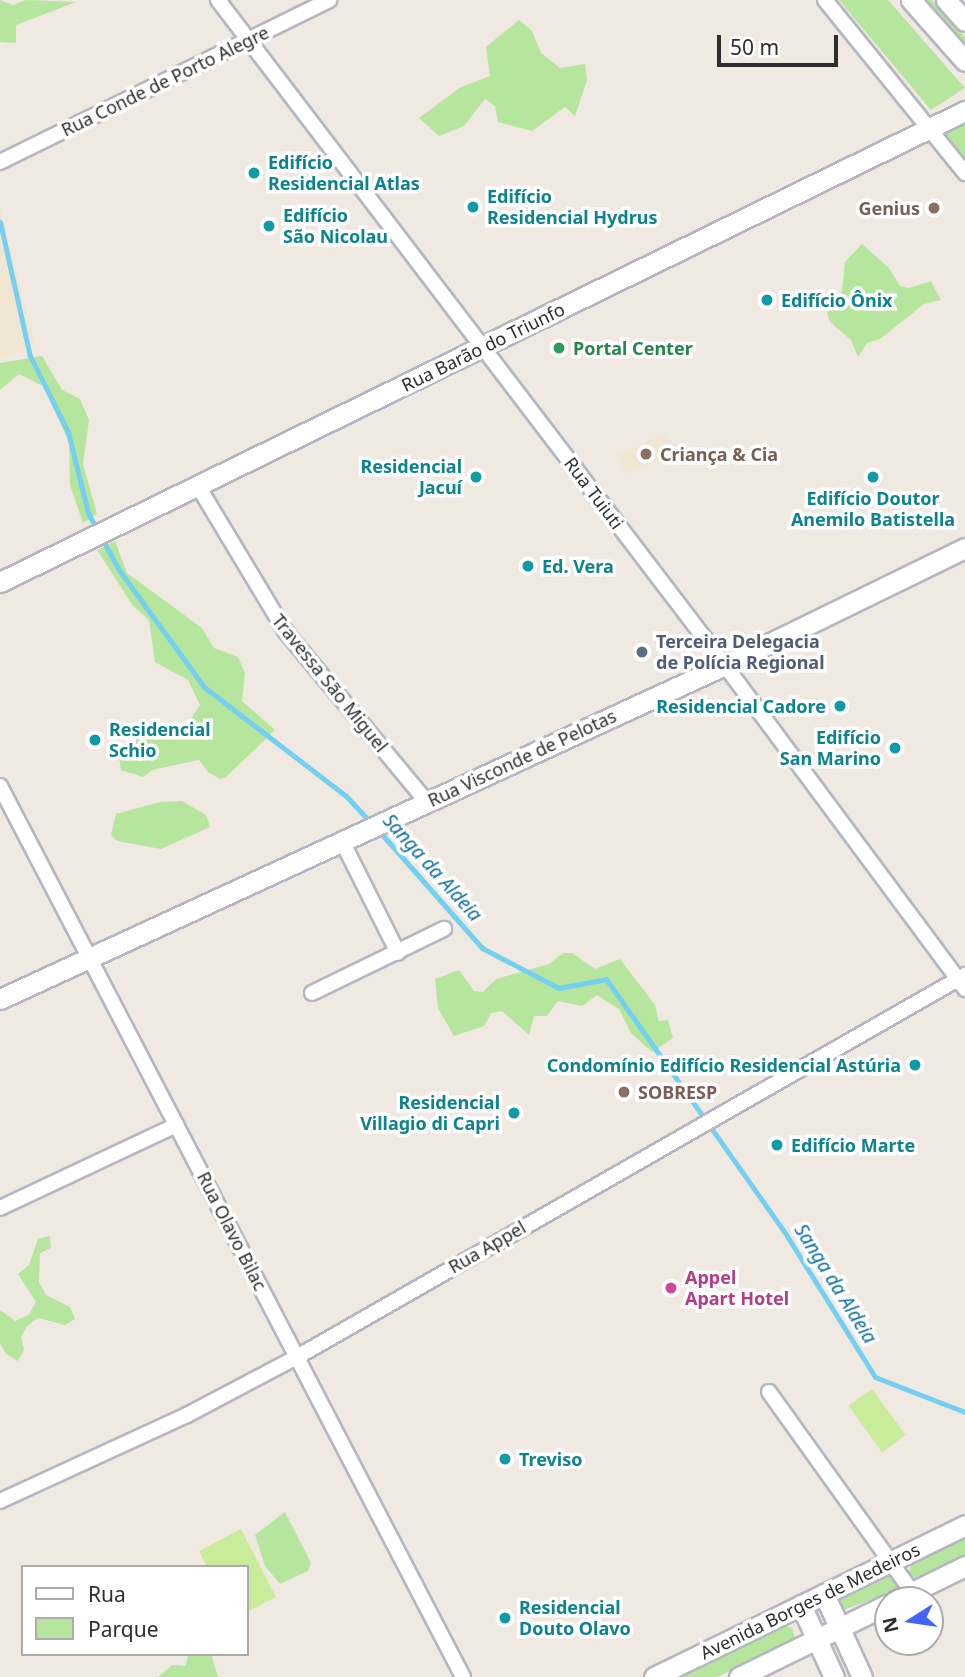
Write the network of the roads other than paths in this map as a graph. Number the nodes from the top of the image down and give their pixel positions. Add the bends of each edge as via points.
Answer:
1 (218, 0) edge
2 (329, 0) edge
3 (825, 0) edge
4 (911, 0) edge
5 (946, 0) edge
6 (965, 21) edge
7 (248, 40) junction
8 (965, 61) edge
9 (965, 111) edge
10 (930, 130) junction
11 (0, 162) edge
12 (965, 173) edge
13 (483, 347) junction
14 (198, 486) junction
15 (965, 548) edge
16 (0, 582) edge
17 (725, 665) junction
18 (0, 786) edge
19 (427, 802) junction
20 (342, 841) junction
21 (444, 929) dead end
22 (398, 953) junction
23 (89, 957) junction
24 (962, 981) edge
25 (312, 993) dead end
26 (0, 999) edge
27 (176, 1125) junction
28 (0, 1208) edge
29 (297, 1357) junction
30 (769, 1392) dead end
31 (0, 1502) edge
32 (965, 1525) edge
33 (890, 1562) junction
34 (965, 1566) edge
35 (900, 1586) edge
36 (924, 1586) edge
37 (824, 1594) junction
38 (801, 1605) junction
39 (874, 1611) edge
40 (840, 1628) junction
41 (817, 1639) junction
42 (463, 1677) edge
43 (654, 1677) edge
44 (738, 1677) edge
45 (834, 1677) edge
46 (862, 1677) edge

1 - 7 street, Rua Tuiuti
2 - 7 street, Rua Conde de Porto Alegre
3 - 10 street
4 - 8 street
5 - 6 street
7 - 11 street, Rua Conde de Porto Alegre
7 - 13 street, Rua Tuiuti
9 - 10 street, Rua Barão do Triunfo
10 - 12 street
10 - 13 street, Rua Barão do Triunfo
13 - 14 street, Rua Barão do Triunfo
13 - 17 street, Rua Tuiuti
14 - 16 street, Rua Barão do Triunfo
14 - 19 street, Travessa São Miguel via 285,631
15 - 17 street, Rua Visconde de Pelotas
17 - 19 street, Rua Visconde de Pelotas
17 - 24 street, Rua Tuiuti
18 - 23 street, Rua Olavo Bilac
19 - 20 street, Rua Visconde de Pelotas
20 - 22 street
20 - 23 street, Rua Visconde de Pelotas
21 - 22 street
22 - 25 street
23 - 26 street, Rua Visconde de Pelotas
23 - 27 street, Rua Olavo Bilac
24 - 29 street, Rua Appel
27 - 28 street
27 - 29 street, Rua Olavo Bilac
29 - 31 street, Rua Appel via 187,1415
29 - 42 street, Rua Olavo Bilac
30 - 33 street
32 - 33 street, Avenida Borges de Medeiros
33 - 35 street
33 - 37 street, Avenida Borges de Medeiros
34 - 36 street, Avenida Borges de Medeiros
37 - 38 street, Avenida Borges de Medeiros
37 - 40 street
38 - 41 street
38 - 43 street, Avenida Borges de Medeiros
39 - 40 street, Avenida Borges de Medeiros
40 - 41 street, Avenida Borges de Medeiros
40 - 46 street
41 - 44 street, Avenida Borges de Medeiros
41 - 45 street

